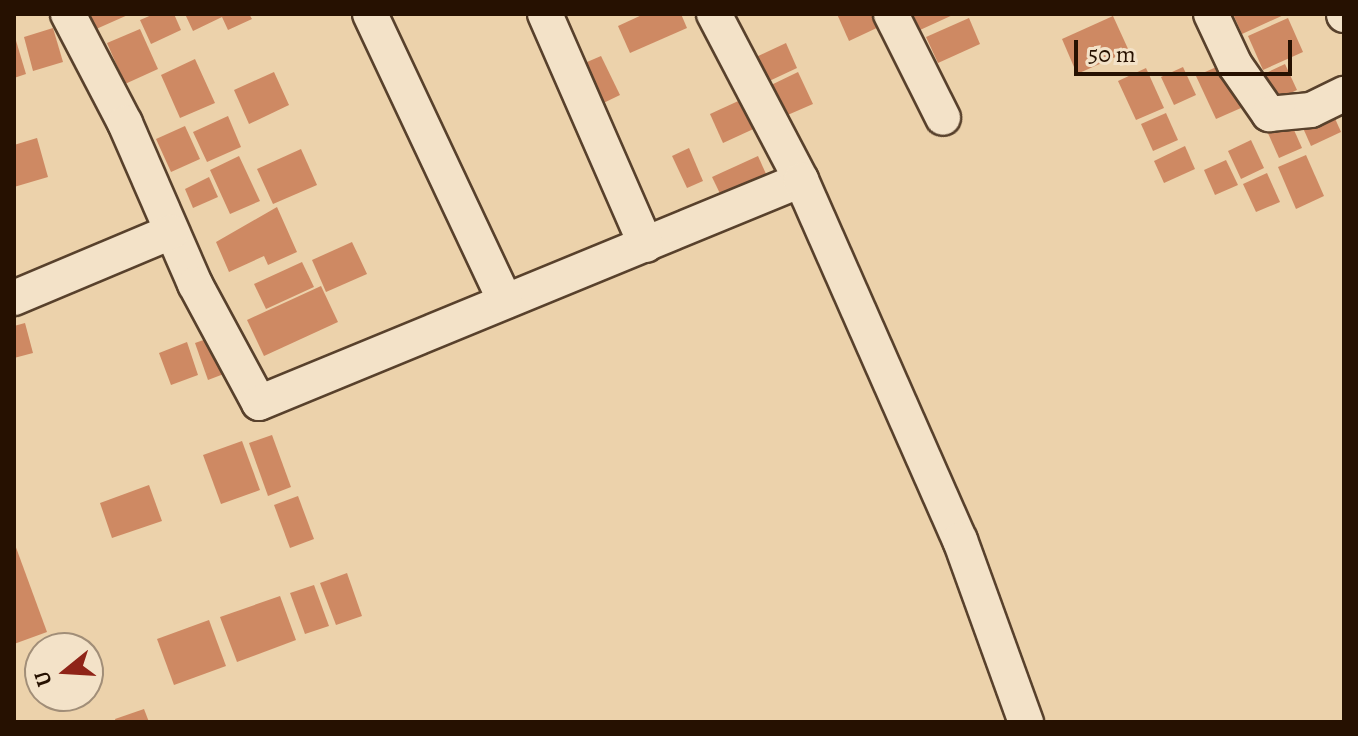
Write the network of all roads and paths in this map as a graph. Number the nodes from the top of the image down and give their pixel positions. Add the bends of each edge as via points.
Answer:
1 (68, 14) edge
2 (370, 14) edge
3 (545, 14) edge
4 (714, 14) edge
5 (891, 14) edge
6 (1211, 14) edge
7 (1344, 94) edge
8 (943, 118) dead end
9 (801, 180) junction
10 (171, 232) junction
11 (646, 245) junction
12 (14, 298) edge
13 (505, 301) junction
14 (1026, 722) edge

1 - 10 street via 125,123
2 - 13 street
3 - 11 street
4 - 9 street
5 - 8 street
6 - 7 street via 1235,65 1269,114 1311,110
9 - 11 street
9 - 14 street via 960,540
10 - 12 street
10 - 13 street via 259,403
11 - 13 street

